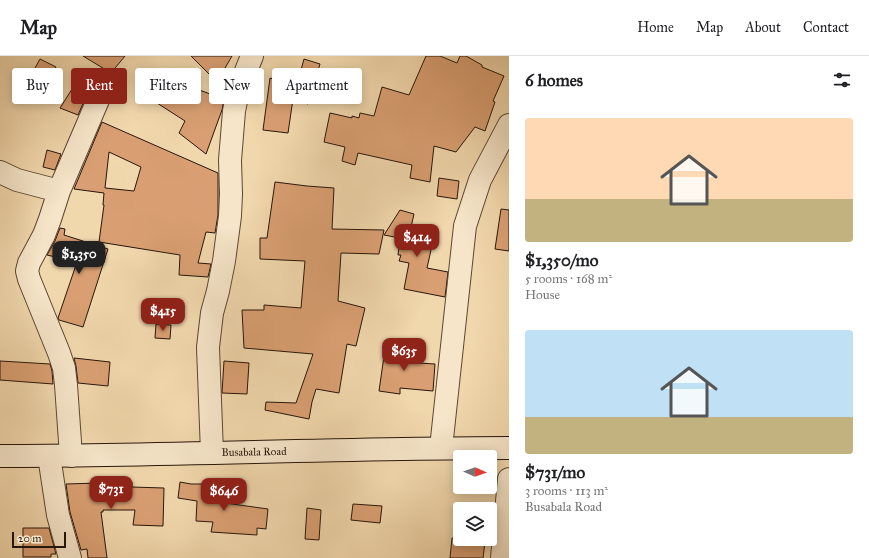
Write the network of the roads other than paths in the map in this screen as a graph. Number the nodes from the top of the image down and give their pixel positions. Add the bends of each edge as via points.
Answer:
1 (252, 56) edge
2 (96, 104) edge
3 (509, 125) edge
4 (0, 172) edge
5 (59, 191) junction
6 (441, 448) junction
7 (509, 448) edge
8 (212, 453) junction
9 (0, 456) edge
10 (48, 456) junction
11 (71, 456) junction
12 (509, 479) edge
13 (70, 558) edge
14 (502, 558) edge

1 - 8 street via 238,91 234,111 230,160 230,216 208,347
2 - 5 street
3 - 6 street via 480,180 465,226
4 - 5 street via 17,180
5 - 11 street via 44,235 29,262 27,271 64,368
6 - 7 street, Busabala Road
6 - 8 street, Busabala Road
8 - 11 street, Busabala Road
9 - 10 street, Busabala Road
10 - 11 street, Busabala Road
10 - 13 street via 58,515
12 - 14 street

